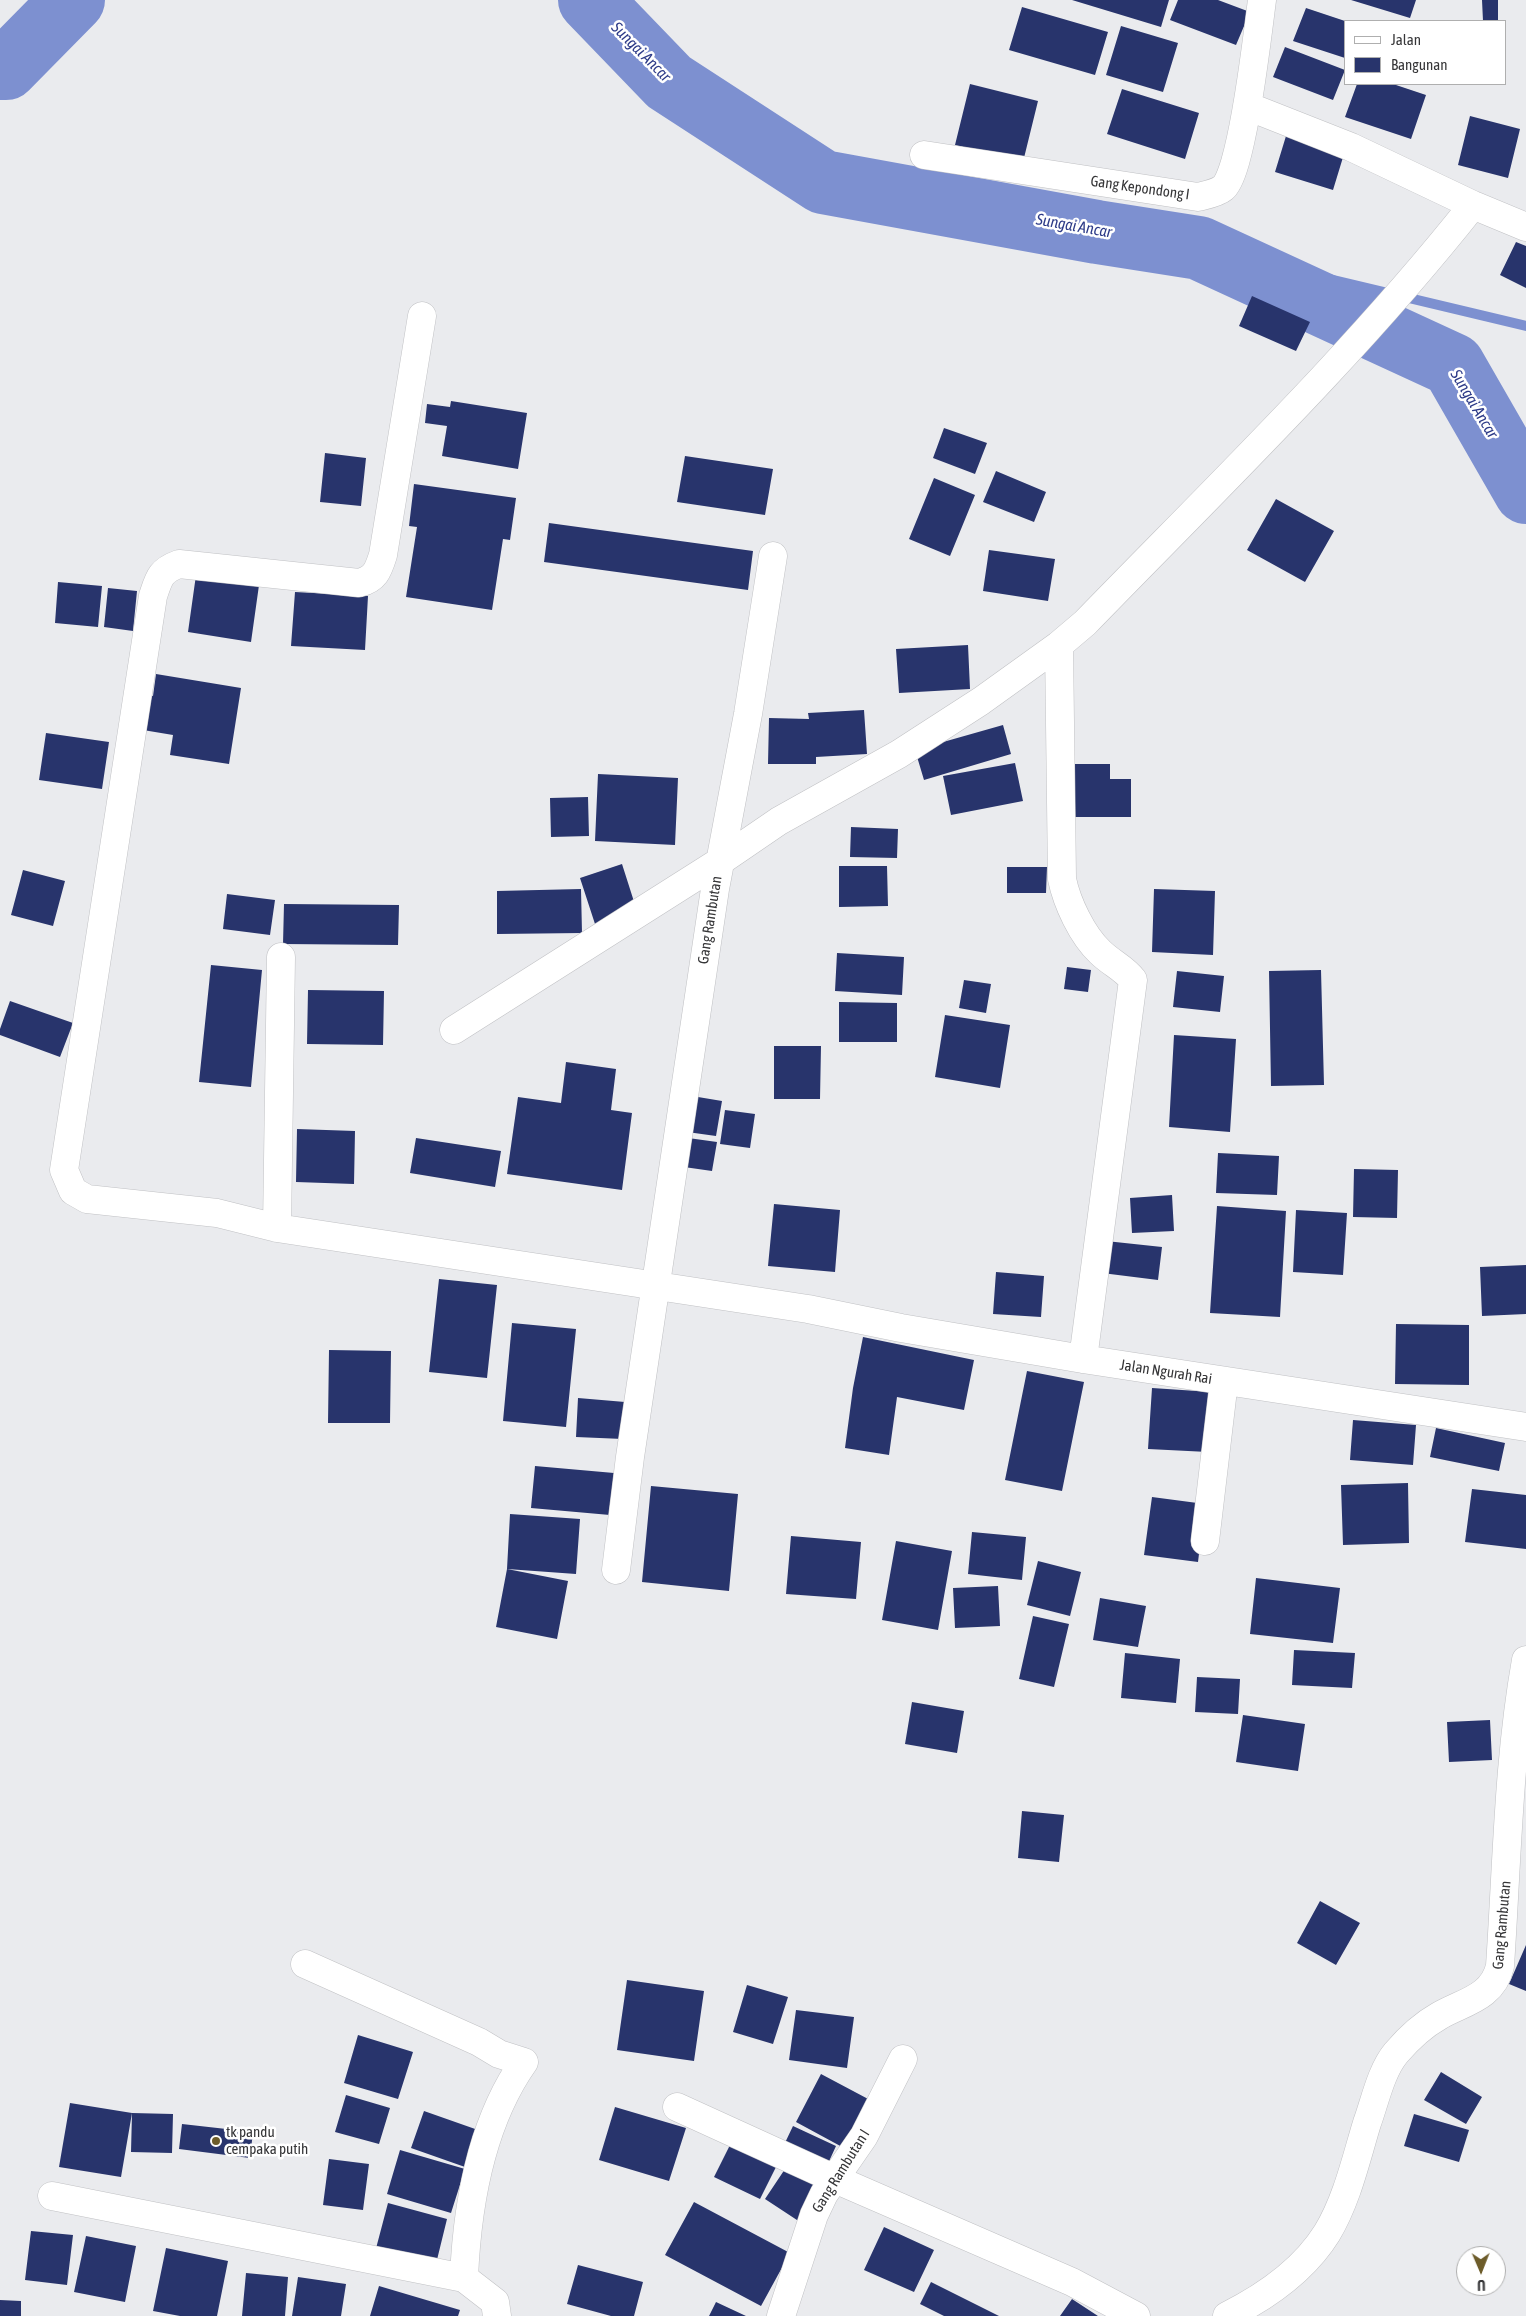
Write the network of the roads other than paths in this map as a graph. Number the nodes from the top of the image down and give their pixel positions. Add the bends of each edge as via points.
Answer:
1 (1262, 0) edge
2 (1247, 106) junction
3 (924, 155) dead end
4 (1473, 205) junction
5 (1526, 227) edge
6 (422, 316) dead end
7 (773, 556) dead end
8 (1059, 645) junction
9 (719, 862) junction
10 (280, 957) dead end
11 (454, 1030) dead end
12 (277, 1228) junction
13 (656, 1285) junction
14 (1083, 1359) junction
15 (1224, 1381) junction
16 (1526, 1427) edge
17 (1205, 1541) dead end
18 (616, 1570) dead end
19 (1526, 1660) edge
20 (305, 1964) dead end
21 (903, 2059) dead end
22 (677, 2107) dead end
23 (835, 2179) junction
24 (52, 2196) dead end
25 (464, 2278) junction
26 (496, 2316) edge
27 (781, 2316) edge
28 (1136, 2316) edge
29 (1226, 2316) edge

1 - 2 street, Gang Kepondong I
2 - 3 street, Gang Kepondong I via 1232,177 1223,188 1198,197
2 - 4 street via 1351,146
4 - 5 street
4 - 8 street via 1364,334 1092,616
6 - 12 street, Jalan Ngurah Rai via 378,571 370,580 359,584 179,564 160,576 153,596 64,1170 73,1191 87,1199 217,1213
7 - 9 street, Gang Rambutan via 748,714
8 - 9 street via 981,701 779,822
8 - 14 street via 1062,879 1072,913 1093,944 1133,980
9 - 11 street
9 - 13 street, Gang Rambutan
10 - 12 street
12 - 13 street, Jalan Ngurah Rai
13 - 14 street, Jalan Ngurah Rai
13 - 18 street, Gang Rambutan
14 - 15 street, Jalan Ngurah Rai
15 - 16 street, Jalan Ngurah Rai
15 - 17 street
19 - 29 street, Gang Rambutan via 1518,1701 1500,1966 1496,1980 1482,1995 1427,2024 1395,2054 1384,2076 1340,2206 1327,2233 1278,2285
20 - 25 street via 499,2054 524,2062 490,2130 478,2170 470,2210
21 - 23 street, Gang Rambutan I via 864,2136
22 - 23 street
23 - 27 street, Gang Rambutan I via 814,2215
23 - 28 street via 1072,2282
24 - 25 street
25 - 26 street via 495,2302

